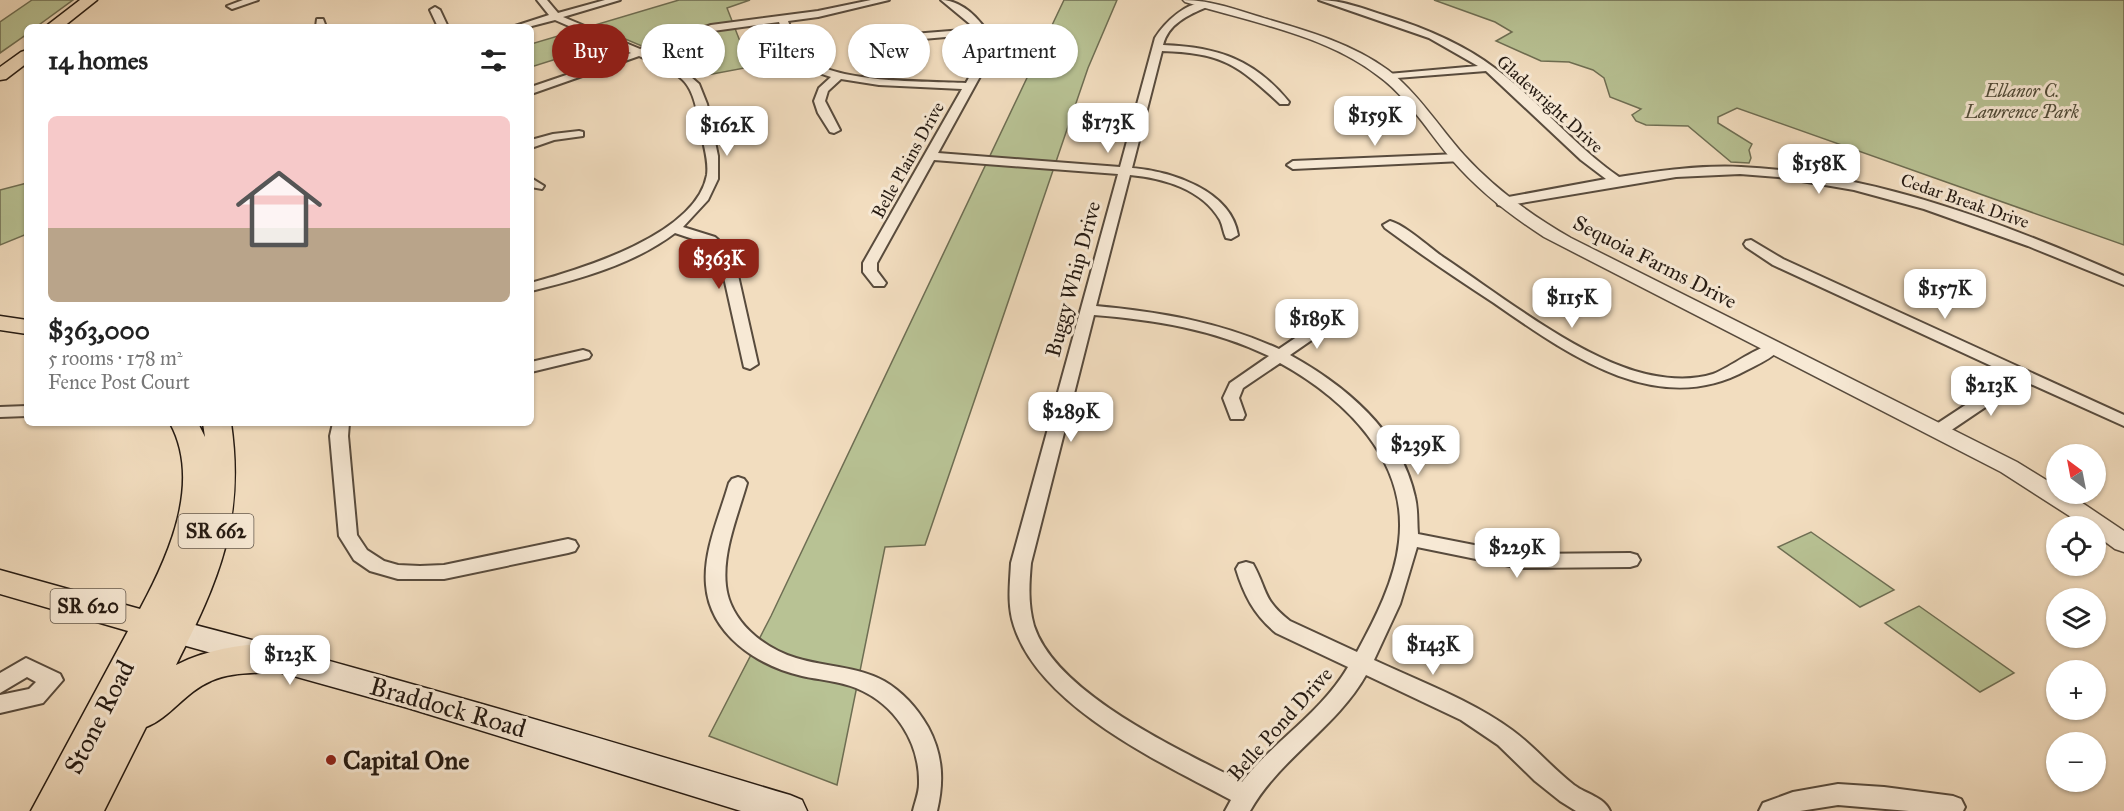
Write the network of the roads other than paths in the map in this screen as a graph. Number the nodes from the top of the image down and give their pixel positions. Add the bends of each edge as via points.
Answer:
1 (90, 0) edge
2 (100, 0) edge
3 (253, 0) edge
4 (542, 0) edge
5 (615, 0) edge
6 (884, 0) edge
7 (946, 0) edge
8 (1324, 0) edge
9 (1197, 2) edge
10 (232, 6) dead end
11 (435, 10) dead end
12 (554, 16) junction
13 (783, 19) junction
14 (57, 24) edge
15 (68, 24) edge
16 (442, 24) edge
17 (527, 24) edge
18 (974, 24) edge
19 (725, 26) edge
20 (24, 48) edge
21 (1157, 48) junction
22 (641, 54) edge
23 (641, 54) edge
24 (24, 57) edge
25 (0, 67) edge
26 (1488, 68) junction
27 (0, 75) edge
28 (838, 76) junction
29 (1388, 77) junction
30 (687, 78) edge
31 (974, 78) edge
32 (969, 87) junction
33 (534, 90) edge
34 (1284, 102) dead end
35 (834, 130) dead end
36 (579, 134) dead end
37 (534, 143) edge
38 (931, 156) junction
39 (1458, 158) junction
40 (1293, 165) dead end
41 (1124, 171) junction
42 (1619, 183) junction
43 (1503, 202) junction
44 (1390, 225) dead end
45 (673, 228) junction
46 (1231, 235) dead end
47 (1751, 244) dead end
48 (2124, 281) edge
49 (879, 283) dead end
50 (534, 286) edge
51 (0, 307) edge
52 (1088, 310) junction
53 (24, 311) edge
54 (1337, 316) dead end
55 (0, 323) edge
56 (24, 327) edge
57 (1773, 348) junction
58 (583, 355) dead end
59 (1280, 355) junction
60 (750, 364) dead end
61 (534, 366) edge
62 (2024, 374) junction
63 (24, 411) edge
64 (0, 412) edge
65 (1237, 415) dead end
66 (2124, 421) edge
67 (186, 426) edge
68 (218, 426) edge
69 (341, 426) edge
70 (1938, 430) junction
71 (738, 483) dead end
72 (1408, 539) junction
73 (2124, 543) edge
74 (568, 546) dead end
75 (1630, 560) dead end
76 (1246, 568) dead end
77 (0, 582) edge
78 (162, 627) junction
79 (282, 658) junction
80 (1361, 664) junction
81 (0, 684) edge
82 (0, 704) edge
83 (123, 735) junction
84 (1241, 803) edge
85 (1953, 807) dead end
86 (51, 811) edge
87 (84, 811) edge
88 (790, 811) edge
89 (925, 811) edge
90 (1599, 811) edge
91 (1771, 811) edge

1 - 14 main road
2 - 15 main road
3 - 10 street
4 - 12 street
5 - 12 street
6 - 13 street
7 - 18 street
8 - 26 street, Gladewright Drive via 1431,36
9 - 21 street, Buggy Whip Drive via 1171,22
9 - 29 street, Sequoia Farms Drive via 1331,45
11 - 16 street
12 - 17 street
12 - 22 street
13 - 19 street
13 - 28 street via 800,57 817,69
20 - 25 main road
21 - 34 street via 1198,51 1231,60 1248,69
21 - 41 street, Buggy Whip Drive
23 - 33 street
24 - 27 main road
26 - 29 street
26 - 42 street, Gladewright Drive via 1590,163
28 - 32 street
28 - 35 street via 825,86 818,99 820,110
29 - 39 street, Sequoia Farms Drive
30 - 45 street via 697,88 713,175 690,213
31 - 32 street, Belle Plains Drive
32 - 38 street, Belle Plains Drive
36 - 37 street
38 - 41 street
38 - 49 street, Belle Plains Drive via 870,263 870,272
39 - 40 street
39 - 43 street, Sequoia Farms Drive
41 - 46 street via 1169,177 1188,185 1227,217
41 - 52 street, Buggy Whip Drive
42 - 43 street, Cedar Break Drive
42 - 48 street, Cedar Break Drive via 1727,171 1791,175 1850,185 1953,214
43 - 57 street, Sequoia Farms Drive via 1565,242
44 - 57 street via 1579,354 1613,370 1667,382 1700,382 1722,376
45 - 50 street via 597,268
45 - 60 street via 710,240 726,253
47 - 62 street via 1778,262
51 - 53 main road
52 - 59 street, Belle Pond Drive via 1195,324
52 - 84 street, Buggy Whip Drive via 1021,563 1018,586 1023,621 1039,656 1083,703
54 - 59 street
55 - 56 main road
57 - 70 street, Sequoia Farms Drive
58 - 61 street
59 - 65 street via 1236,386 1231,398
59 - 72 street, Belle Pond Drive via 1327,384 1373,430 1401,484 1408,515
62 - 66 street
62 - 70 street
63 - 64 street
67 - 78 main road, SR 662 via 198,465 195,510
68 - 78 main road, SR 662 via 223,469 220,508 207,562
69 - 74 street via 348,536 358,553 377,565 403,573 438,574
70 - 73 street, Sequoia Farms Drive via 2046,489
71 - 89 street via 715,577 718,598 728,619 749,643 776,658 864,682 896,702 912,719 928,756 931,785
72 - 75 street via 1520,561
72 - 80 street, Belle Pond Drive via 1400,575
76 - 80 street via 1256,601 1272,619
77 - 78 main road, Braddock Road / SR 620
78 - 79 main road, Braddock Road / SR 620
78 - 83 main road, Stone Road / SR 662
78 - 86 main road, Stone Road / SR 662
79 - 83 main road via 224,662 198,669 174,683
79 - 88 main road, Braddock Road / SR 620
80 - 84 street, Belle Pond Drive via 1335,703 1278,757
80 - 90 street via 1469,714 1519,750 1568,794
81 - 82 street via 26,666 52,680 35,697
83 - 87 main road, Stone Road / SR 662
85 - 91 street via 1835,794 1811,797

